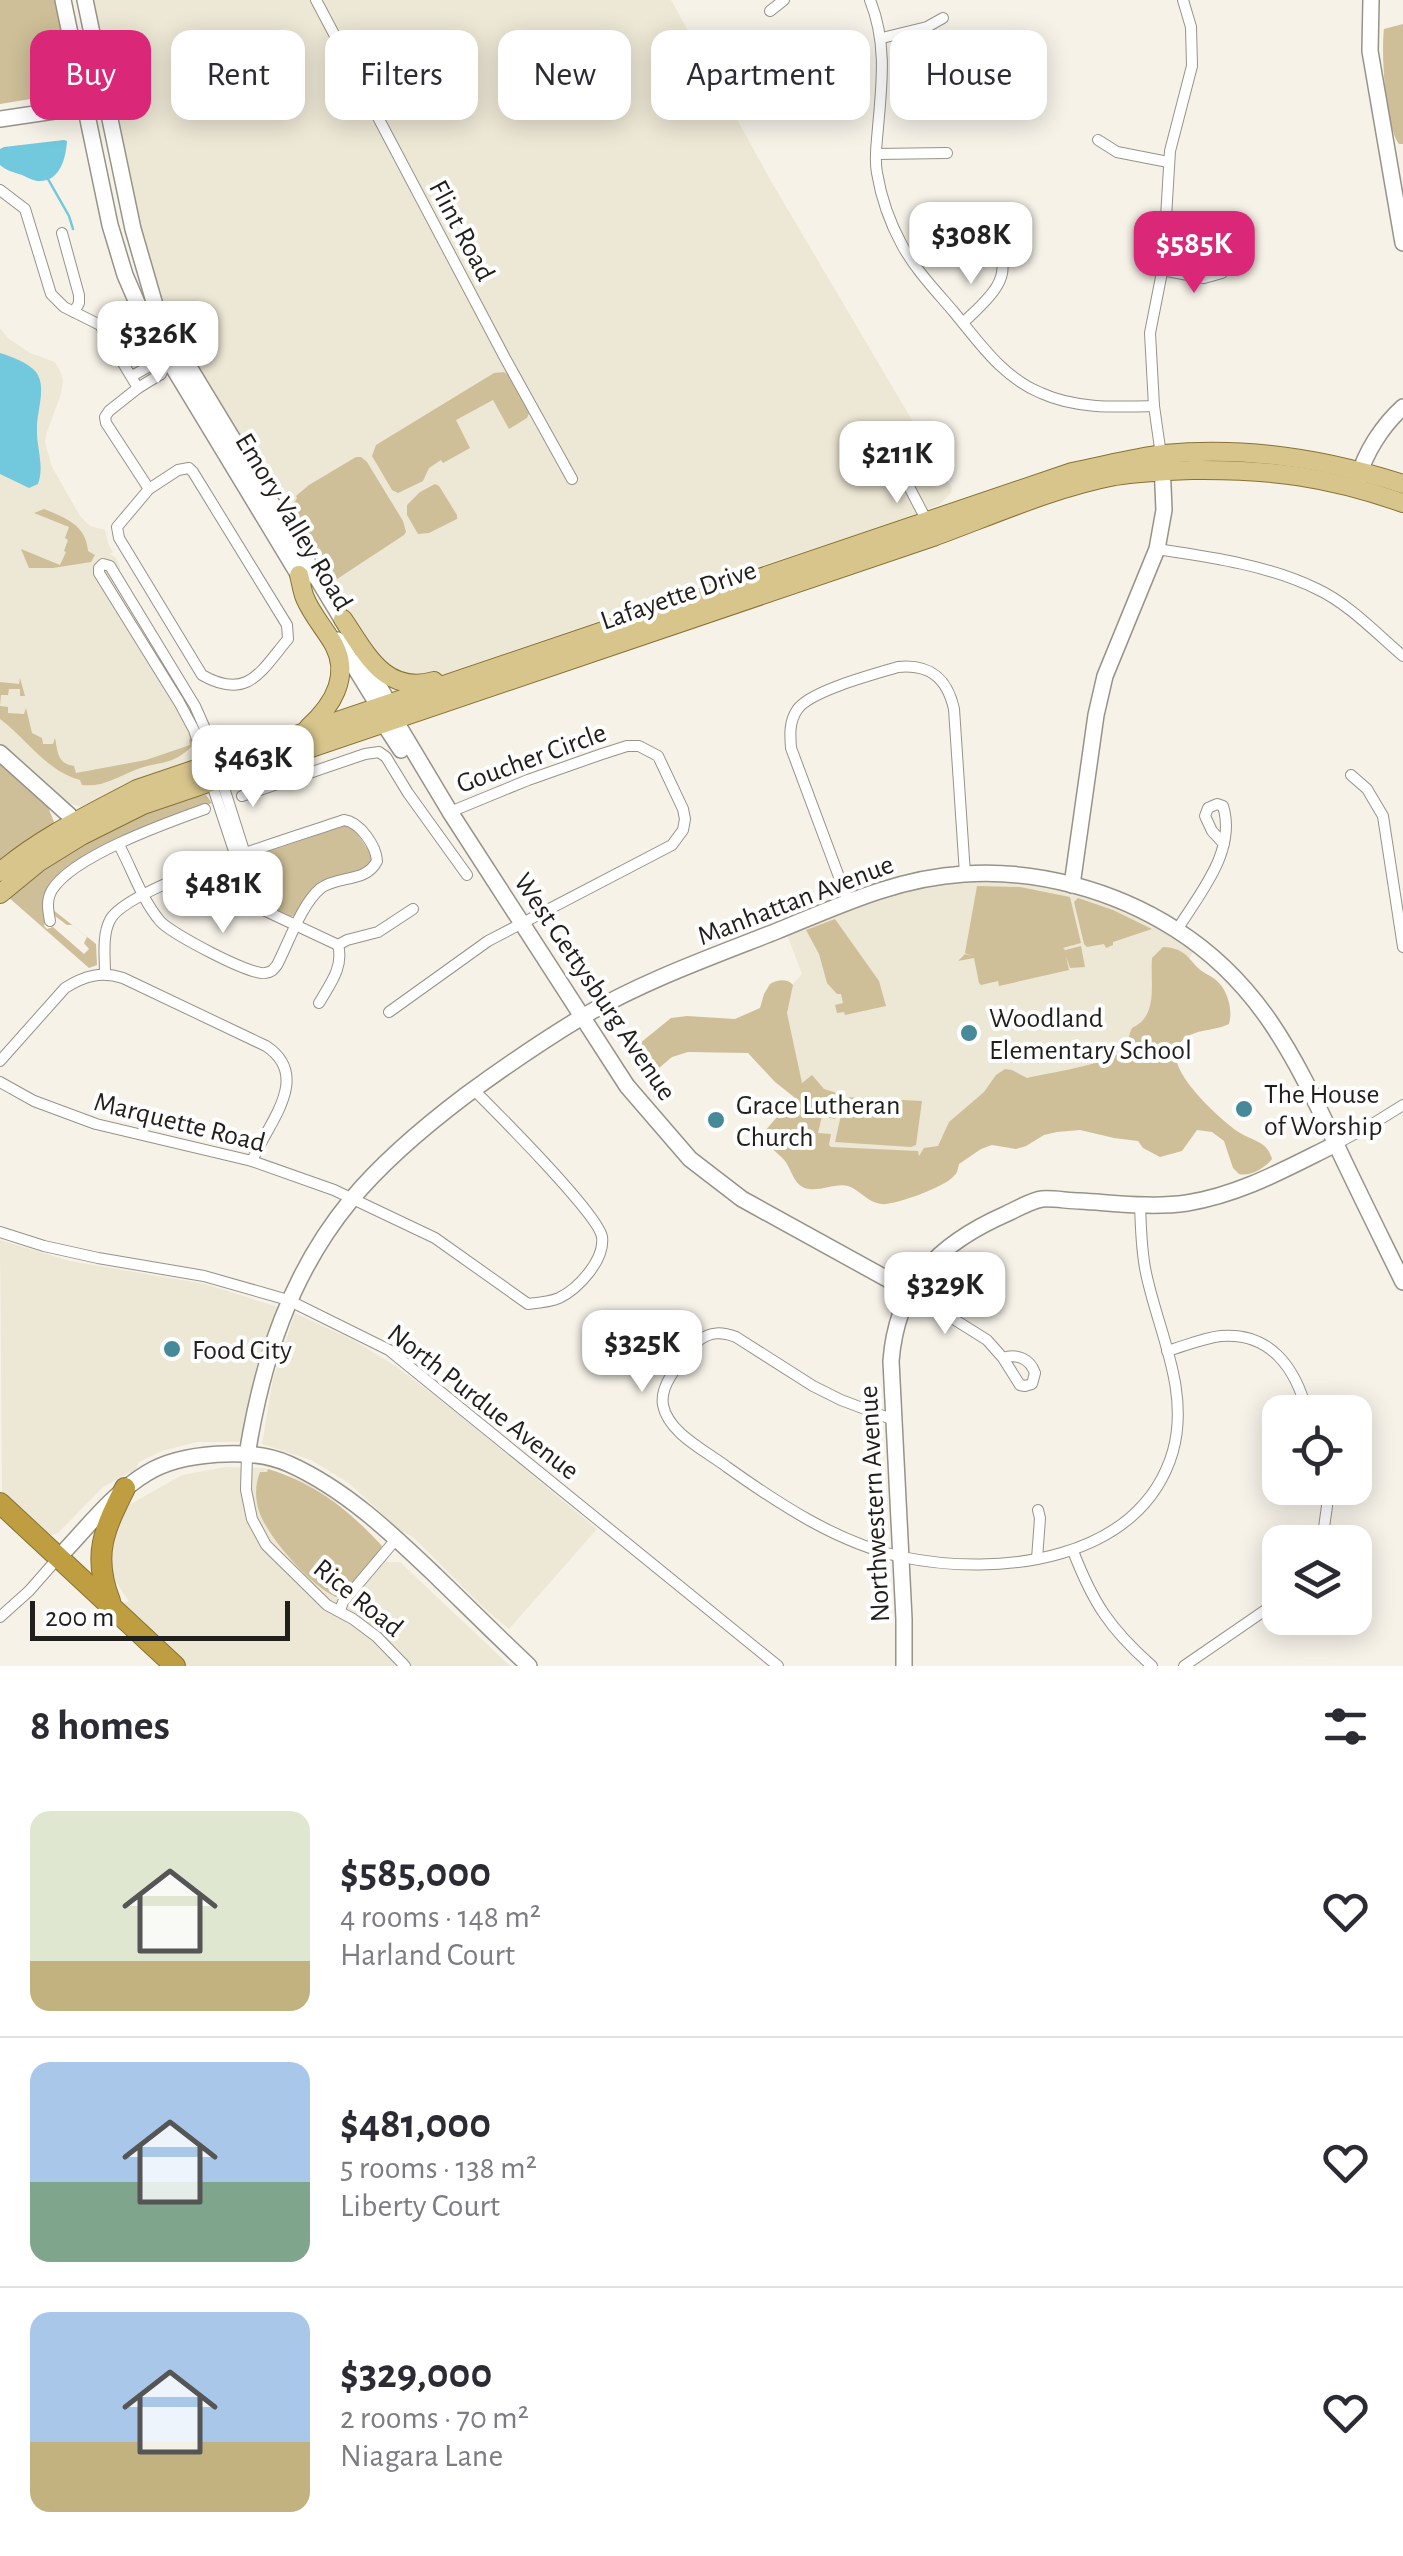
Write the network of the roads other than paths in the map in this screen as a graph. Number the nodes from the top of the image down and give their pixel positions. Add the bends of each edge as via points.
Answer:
1 (63, 0) edge
2 (85, 0) edge
3 (316, 0) edge
4 (784, 0) edge
5 (870, 0) edge
6 (1183, 0) edge
7 (1371, 0) edge
8 (770, 11) dead end
9 (943, 18) dead end
10 (69, 30) edge
11 (91, 30) edge
12 (882, 38) junction
13 (30, 115) edge
14 (0, 120) edge
15 (89, 120) edge
16 (111, 120) edge
17 (1098, 140) dead end
18 (947, 153) dead end
19 (876, 154) junction
20 (1168, 162) junction
21 (0, 190) edge
22 (62, 234) dead end
23 (1403, 242) edge
24 (996, 250) dead end
25 (1162, 270) junction
26 (1222, 273) dead end
27 (74, 312) junction
28 (963, 323) junction
29 (132, 376) junction
30 (138, 388) junction
31 (1154, 406) junction
32 (1403, 407) edge
33 (894, 460) dead end
34 (1162, 463) junction
35 (572, 479) dead end
36 (1358, 479) junction
37 (1403, 484) edge
38 (149, 489) junction
39 (1403, 502) edge
40 (930, 528) junction
41 (1157, 548) junction
42 (299, 575) junction
43 (343, 619) junction
44 (596, 634) junction
45 (1403, 656) edge
46 (387, 714) junction
47 (302, 734) junction
48 (0, 754) edge
49 (214, 772) junction
50 (1352, 775) dead end
51 (242, 796) dead end
52 (204, 809) dead end
53 (450, 812) junction
54 (77, 829) junction
55 (120, 844) junction
56 (1224, 844) dead end
57 (241, 856) junction
58 (208, 866) junction
59 (0, 872) edge
60 (965, 874) junction
61 (467, 875) dead end
62 (1072, 885) junction
63 (0, 894) edge
64 (144, 895) junction
65 (848, 901) junction
66 (413, 909) dead end
67 (50, 921) dead end
68 (521, 922) junction
69 (297, 926) junction
70 (1177, 930) junction
71 (338, 945) junction
72 (1403, 947) edge
73 (105, 974) junction
74 (319, 1002) dead end
75 (388, 1012) dead end
76 (581, 1018) junction
77 (0, 1061) edge
78 (0, 1082) edge
79 (474, 1090) junction
80 (1403, 1104) edge
81 (1336, 1144) junction
82 (252, 1161) junction
83 (352, 1199) junction
84 (1140, 1204) junction
85 (0, 1232) edge
86 (1403, 1282) edge
87 (909, 1291) junction
88 (288, 1300) junction
89 (1167, 1351) junction
90 (1003, 1358) dead end
91 (1301, 1395) edge
92 (894, 1420) junction
93 (247, 1455) junction
94 (125, 1488) junction
95 (0, 1503) edge
96 (1038, 1510) dead end
97 (0, 1522) edge
98 (397, 1538) junction
99 (1072, 1551) junction
100 (901, 1556) junction
101 (1037, 1559) junction
102 (54, 1562) junction
103 (113, 1608) junction
104 (340, 1610) junction
105 (1262, 1612) edge
106 (0, 1618) edge
107 (155, 1666) edge
108 (176, 1666) edge
109 (405, 1666) edge
110 (528, 1666) edge
111 (778, 1666) edge
112 (904, 1666) edge
113 (1152, 1666) edge
114 (1184, 1666) edge

1 - 10 street, Emory Valley Road
2 - 11 street, Emory Valley Road
3 - 35 street, Flint Road
4 - 8 street
5 - 12 street
6 - 20 street via 1192,66
7 - 23 street via 1370,51
9 - 12 street
12 - 19 street
13 - 14 street
15 - 42 street, Emory Valley Road via 124,274 174,370
16 - 43 street, Emory Valley Road via 155,305
17 - 20 street via 1117,152
18 - 19 street
19 - 28 street via 900,241
20 - 25 street
21 - 27 street via 25,209 51,294
22 - 27 street via 79,295
24 - 28 street via 1000,281
25 - 26 street via 1204,278
25 - 31 street via 1150,333
27 - 29 street via 100,325
28 - 31 street via 1007,372 1042,394 1089,405
29 - 30 street
29 - 30 street via 165,364
30 - 38 street via 105,420
31 - 34 street
32 - 36 street via 1384,427
33 - 40 street
34 - 36 main road, Lafayette Drive
34 - 40 main road, Lafayette Drive
34 - 41 street
36 - 37 main road, Lafayette Drive
36 - 39 main road, Lafayette Drive
38 - 38 street via 117,527 119,538 202,675 231,687 251,681 288,639 287,625 189,468
40 - 44 main road, Lafayette Drive
40 - 46 main road, Lafayette Drive
41 - 45 street via 1214,557 1319,589
41 - 62 street via 1105,676
42 - 46 street, Emory Valley Road
42 - 47 main road via 335,647 340,674 330,705
43 - 44 main road via 374,666 417,684 576,634
43 - 46 street, Emory Valley Road
44 - 46 main road, Lafayette Drive
46 - 47 main road, Lafayette Drive
46 - 49 main road, Lafayette Drive
46 - 53 street, West Gettysburg Avenue via 403,753
47 - 49 main road, Lafayette Drive
48 - 54 street
49 - 49 street via 195,706 110,566 101,565 100,574
49 - 54 main road, Lafayette Drive
49 - 57 street
50 - 72 street via 1383,816
51 - 61 street via 378,752
52 - 55 street
53 - 68 street, West Gettysburg Avenue
53 - 68 street, Goucher Circle via 627,746 658,756 683,808 678,838
54 - 59 main road, Lafayette Drive via 23,853
54 - 63 main road, Lafayette Drive
55 - 64 street
55 - 67 street via 54,888
56 - 70 street
57 - 58 street
57 - 69 street via 344,820 356,824 376,852 375,867 320,890
58 - 64 street
58 - 69 street via 224,892
60 - 62 street, Manhattan Avenue
60 - 65 street, Manhattan Avenue
60 - 65 street via 951,697 933,673 898,667 822,692 804,702 790,725 791,748
62 - 70 street, Manhattan Avenue via 1116,898
64 - 69 street via 170,931 256,973 274,969
64 - 73 street via 110,918
65 - 76 street, Manhattan Avenue
66 - 71 street via 378,932
68 - 75 street
68 - 76 street, West Gettysburg Avenue
69 - 71 street
70 - 81 street, Manhattan Avenue via 1228,971 1264,1012
71 - 74 street via 339,965
73 - 77 street via 66,988
73 - 82 street via 278,1055 287,1072 286,1092
76 - 79 street, Manhattan Avenue
76 - 87 street, West Gettysburg Avenue via 627,1086 690,1159 742,1199
78 - 82 street, Marquette Road via 120,1132
79 - 83 street, Manhattan Avenue
79 - 83 street, Marquette Road via 595,1220 602,1236 599,1256 576,1287 556,1300 528,1304 434,1238
80 - 81 street, Northwestern Avenue
81 - 84 street, Northwestern Avenue via 1229,1194
81 - 86 street, Manhattan Avenue
82 - 83 street, Marquette Road
83 - 88 street, Manhattan Avenue
84 - 87 street, Northwestern Avenue via 1040,1199 945,1250
84 - 89 street via 1146,1273
85 - 88 street, North Purdue Avenue
87 - 90 street via 987,1340
87 - 92 street, Northwestern Avenue via 893,1337
88 - 93 street, Manhattan Avenue via 262,1377
88 - 111 street, North Purdue Avenue via 389,1350
89 - 91 street via 1224,1336 1247,1339 1287,1364
89 - 99 street via 1178,1415 1163,1475 1114,1530
92 - 100 street, Northwestern Avenue
92 - 100 street via 814,1386 726,1333 698,1340 662,1393 670,1423 752,1485 825,1528
93 - 94 street via 179,1460
93 - 98 street via 284,1462 323,1482
93 - 104 street, Rice Road via 252,1519 266,1544 326,1605
94 - 102 street
94 - 103 highway via 101,1544
95 - 102 highway
96 - 101 street
97 - 102 highway
98 - 104 street
98 - 110 street
99 - 101 street
99 - 113 street via 1098,1607
100 - 101 street via 982,1563
100 - 112 street, Northwestern Avenue
102 - 103 highway
102 - 106 street
102 - 107 highway
103 - 108 highway
104 - 109 street, Rice Road
105 - 114 street

